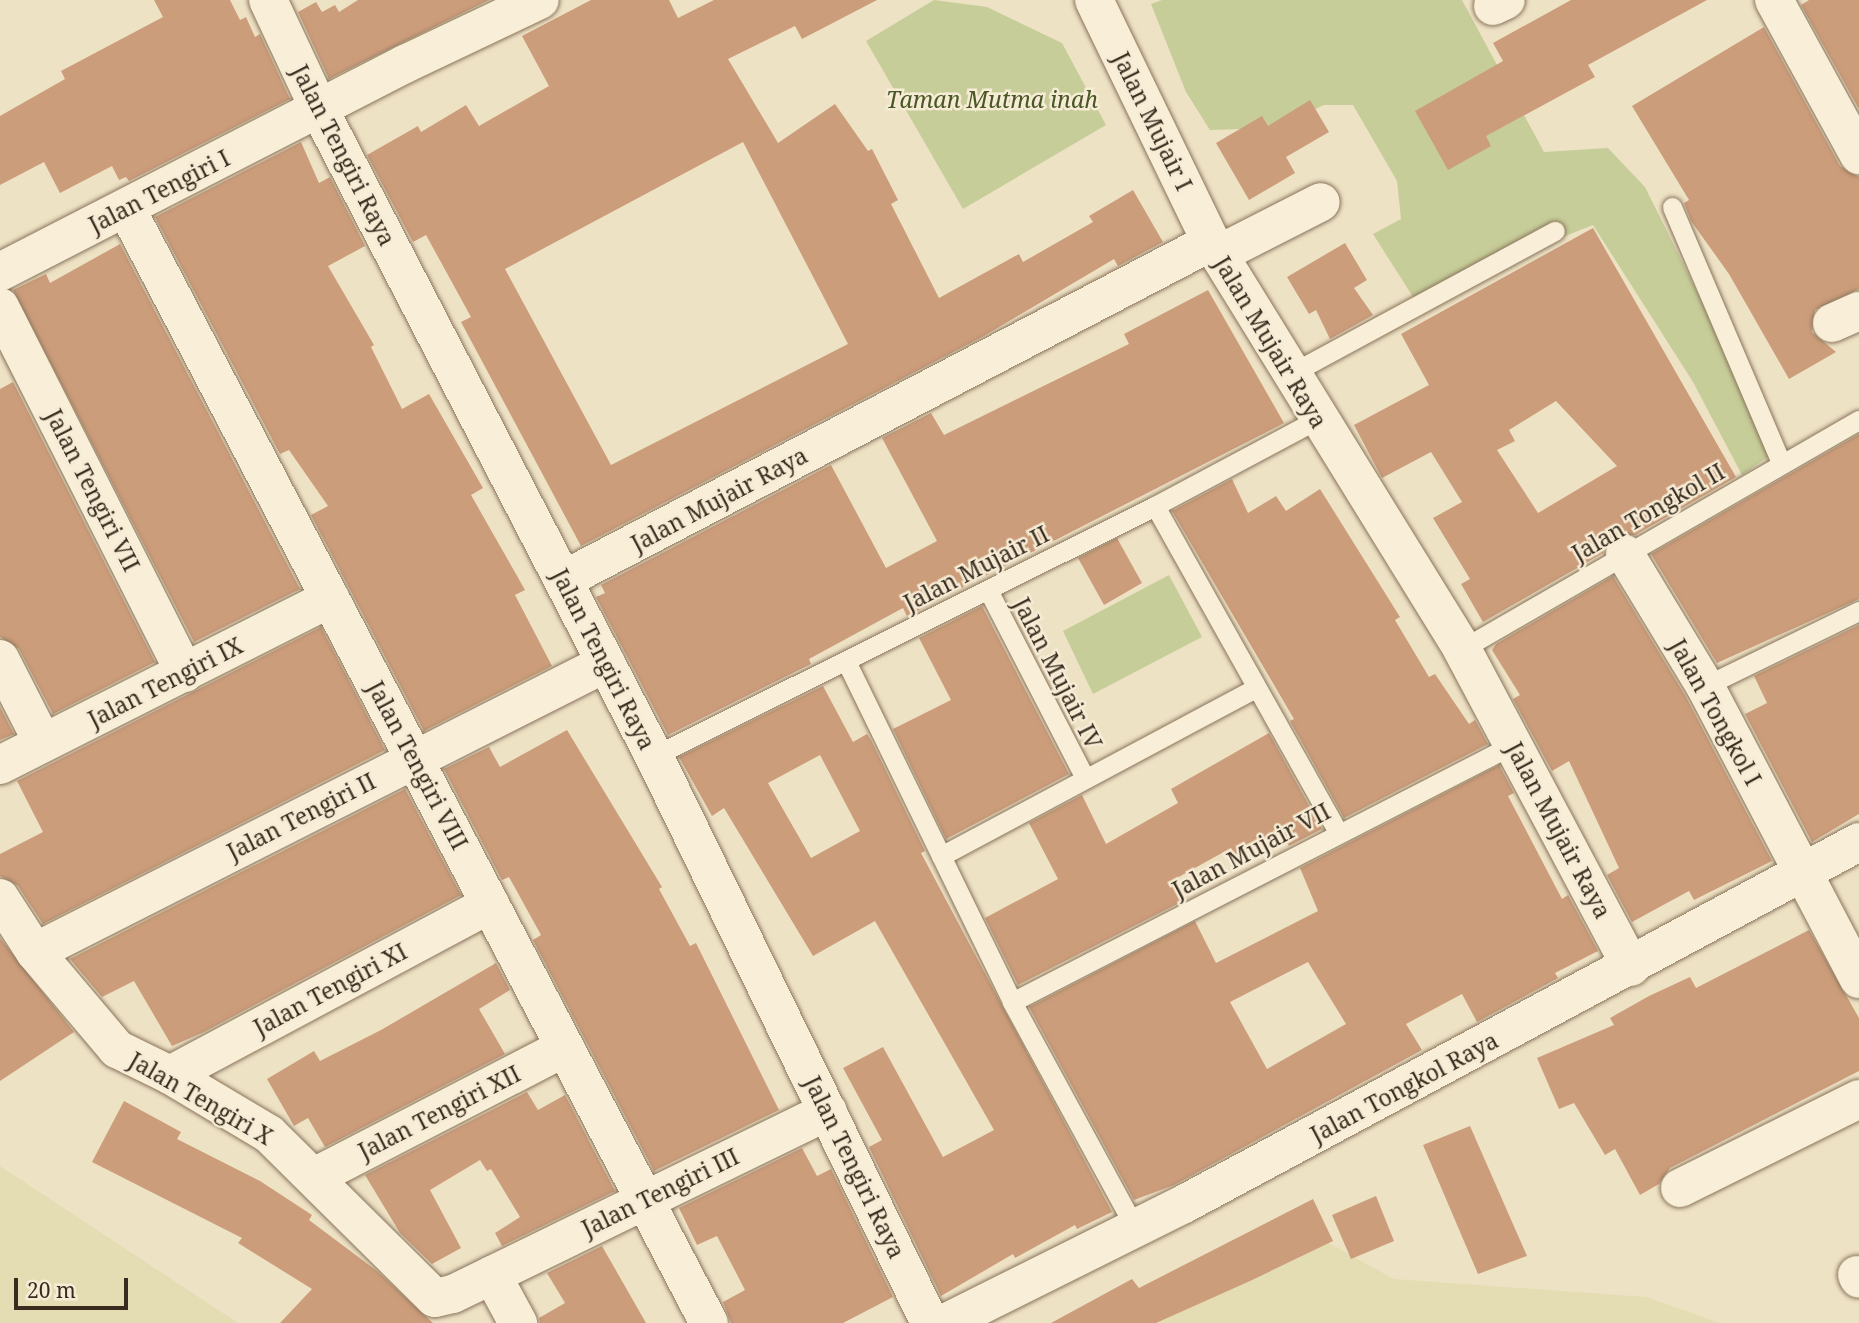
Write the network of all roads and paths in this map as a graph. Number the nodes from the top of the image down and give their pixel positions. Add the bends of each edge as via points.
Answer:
1 (268, 0) edge
2 (540, 0) edge
3 (1094, 0) edge
4 (1774, 0) edge
5 (318, 109) junction
6 (1859, 155) edge
7 (1321, 202) dead end
8 (1672, 207) dead end
9 (126, 208) junction
10 (1555, 231) dead end
11 (1215, 248) junction
12 (0, 272) edge
13 (0, 307) edge
14 (1290, 374) junction
15 (1318, 419) junction
16 (1859, 420) edge
17 (1781, 463) junction
18 (1155, 506) junction
19 (1625, 554) junction
20 (563, 580) junction
21 (988, 590) junction
22 (330, 598) junction
23 (1859, 611) edge
24 (1462, 649) junction
25 (0, 659) edge
26 (846, 661) junction
27 (606, 663) junction
28 (185, 673) junction
29 (1705, 686) junction
30 (1256, 688) junction
31 (43, 743) junction
32 (1514, 744) junction
33 (654, 756) junction
34 (414, 759) junction
35 (0, 765) edge
36 (1085, 778) junction
37 (1338, 832) junction
38 (1859, 842) edge
39 (941, 856) junction
40 (1801, 873) junction
41 (0, 898) edge
42 (491, 904) junction
43 (35, 952) junction
44 (1632, 967) junction
45 (1859, 979) edge
46 (1012, 1002) junction
47 (562, 1049) junction
48 (170, 1074) junction
49 (1859, 1099) edge
50 (828, 1111) junction
51 (316, 1176) junction
52 (1680, 1188) dead end
53 (643, 1201) junction
54 (1135, 1228) junction
55 (492, 1275) junction
56 (518, 1323) edge
57 (709, 1323) edge
58 (930, 1323) edge
59 (945, 1323) edge

1 - 5 street, Jalan Tengiri Raya
2 - 5 street
3 - 11 street, Jalan Mujair I
4 - 6 street
5 - 9 street, Jalan Tengiri I
5 - 20 street, Jalan Tengiri Raya
7 - 11 street
8 - 17 lane
9 - 12 street, Jalan Tengiri I
9 - 22 street, Jalan Tengiri VIII
10 - 14 lane
11 - 14 street, Jalan Mujair Raya
11 - 20 street, Jalan Mujair Raya
13 - 28 street, Jalan Tengiri VII
14 - 15 street, Jalan Mujair Raya
15 - 18 lane, Jalan Mujair II
15 - 24 street, Jalan Mujair Raya
16 - 17 lane, Jalan Tongkol II
17 - 19 lane, Jalan Tongkol II
18 - 21 lane, Jalan Mujair II
18 - 30 lane
19 - 24 lane, Jalan Tongkol II
19 - 29 street, Jalan Tongkol I
20 - 27 street, Jalan Tengiri Raya
21 - 26 lane, Jalan Mujair II
21 - 36 lane, Jalan Mujair IV
22 - 28 street, Jalan Tengiri IX
22 - 34 street, Jalan Tengiri VIII
23 - 29 lane
24 - 32 street, Jalan Mujair Raya
25 - 31 street
26 - 33 lane, Jalan Mujair II
26 - 39 lane
27 - 33 street, Jalan Tengiri Raya
27 - 34 street, Jalan Tengiri II
28 - 31 street, Jalan Tengiri IX
29 - 40 street, Jalan Tongkol I
30 - 36 lane
30 - 37 lane
31 - 35 street, Jalan Tengiri IX
32 - 37 lane, Jalan Mujair VII
32 - 44 street, Jalan Mujair Raya
33 - 50 street, Jalan Tengiri Raya
34 - 42 street, Jalan Tengiri VIII
34 - 43 street, Jalan Tengiri II
36 - 39 lane
37 - 46 lane, Jalan Mujair VII
38 - 40 street, Jalan Tongkol Raya
39 - 46 lane
40 - 44 street, Jalan Tongkol Raya
40 - 45 street, Jalan Tongkol I
41 - 43 street, Jalan Tengiri X
42 - 47 street, Jalan Tengiri VIII
42 - 48 street, Jalan Tengiri XI
43 - 48 street, Jalan Tengiri X via 117,1049
44 - 54 street, Jalan Tongkol Raya
46 - 54 lane
47 - 51 street, Jalan Tengiri XII
47 - 53 street, Jalan Tengiri VIII
48 - 51 street, Jalan Tengiri X via 269,1134
49 - 52 street
50 - 53 street, Jalan Tengiri III
50 - 58 street, Jalan Tengiri Raya
51 - 55 street, Jalan Tengiri X via 435,1298
53 - 55 street, Jalan Tengiri III
53 - 57 street, Jalan Tengiri VIII
54 - 59 street, Jalan Tongkol Raya
55 - 56 street

